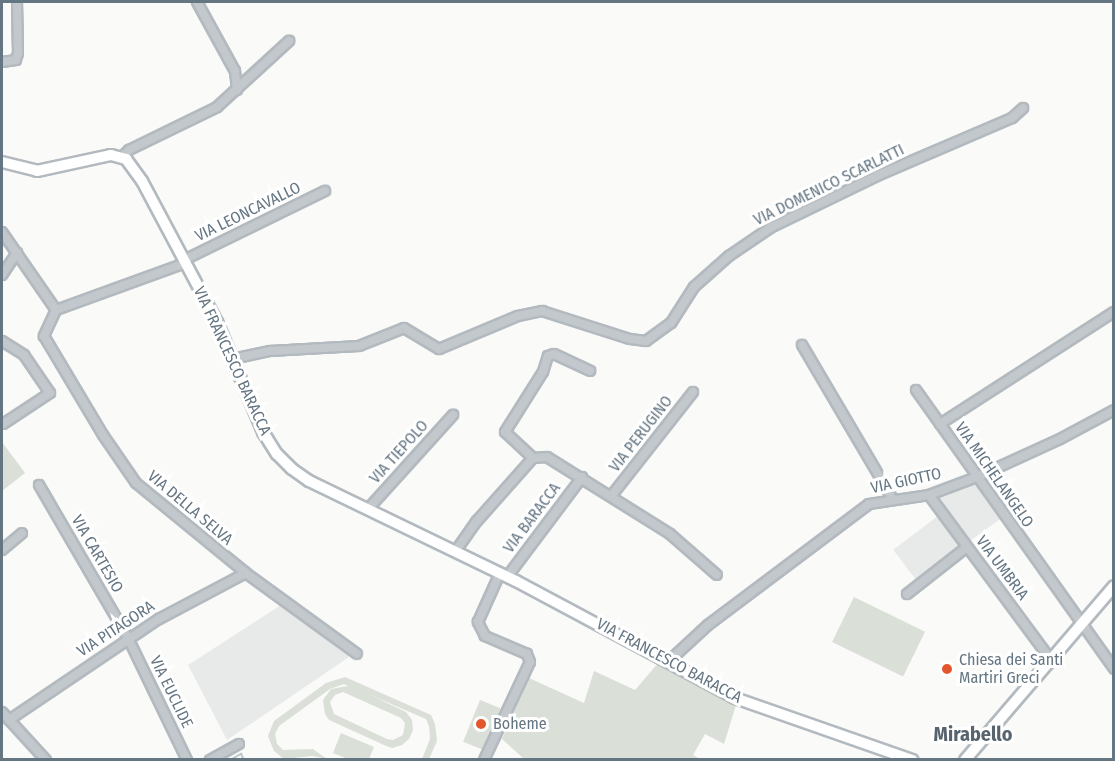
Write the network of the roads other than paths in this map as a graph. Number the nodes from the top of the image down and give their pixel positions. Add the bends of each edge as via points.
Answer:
1 (17, 2) edge
2 (197, 2) edge
3 (289, 41) dead end
4 (2, 62) edge
5 (237, 90) junction
6 (1023, 108) dead end
7 (122, 157) junction
8 (2, 162) edge
9 (325, 191) dead end
10 (2, 232) edge
11 (17, 253) junction
12 (185, 262) junction
13 (2, 275) edge
14 (56, 310) junction
15 (1113, 312) edge
16 (2, 341) edge
17 (802, 345) dead end
18 (232, 359) junction
19 (590, 371) dead end
20 (916, 390) dead end
21 (693, 392) dead end
22 (1113, 410) edge
23 (453, 415) dead end
24 (940, 423) junction
25 (3, 424) edge
26 (533, 458) junction
27 (582, 477) junction
28 (976, 477) junction
29 (39, 485) dead end
30 (612, 495) junction
31 (929, 495) junction
32 (892, 498) junction
33 (368, 509) junction
34 (22, 533) dead end
35 (968, 547) junction
36 (2, 550) edge
37 (455, 552) junction
38 (246, 573) junction
39 (503, 575) junction
40 (717, 575) dead end
41 (1113, 586) edge
42 (907, 594) dead end
43 (1083, 622) junction
44 (128, 638) junction
45 (357, 654) dead end
46 (1051, 660) junction
47 (669, 661) junction
48 (1113, 669) edge
49 (2, 712) edge
50 (9, 720) junction
51 (239, 744) dead end
52 (46, 759) edge
53 (187, 759) edge
54 (210, 759) edge
55 (484, 759) edge
56 (912, 759) edge
57 (965, 759) edge

1 - 4 street via 18,53 16,60
2 - 5 street via 235,71
3 - 5 street
5 - 7 street via 217,107
6 - 18 street, VIA DOMENICO SCARLATTI via 1011,118 770,228 729,256 694,287 671,323 646,341 542,311 518,316 439,349 404,328 359,346 270,351
7 - 8 street via 111,155 37,171
7 - 12 street, VIA FRANCESCO BARACCA via 142,181
9 - 12 street, VIA LEONCAVALLO
10 - 11 street
11 - 13 street
11 - 14 street
12 - 14 street, VIA LEONCAVALLO
12 - 18 street, VIA FRANCESCO BARACCA
14 - 38 street, VIA DELLA SELVA via 44,336 136,483
15 - 24 street, VIA MICHELANGELO
16 - 25 street via 24,355 51,393
17 - 32 street
18 - 33 street, VIA FRANCESCO BARACCA via 263,432 277,454 309,481
19 - 26 street via 554,354 548,356 543,372 505,427 508,436
20 - 24 street
21 - 30 street, VIA PERUGINO
22 - 28 street, VIA GIOTTO
23 - 33 street, VIA TIEPOLO
24 - 28 street, VIA MICHELANGELO
26 - 27 street via 547,457
26 - 37 street
27 - 30 street
27 - 39 street, VIA BARACCA
28 - 31 street, VIA GIOTTO
28 - 43 street, VIA MICHELANGELO
29 - 44 street, VIA CARTESIO
30 - 40 street via 670,534
31 - 32 street, VIA GIOTTO
31 - 35 street, VIA UMBRIA
32 - 47 street, VIA GIOTTO via 869,504 855,513 708,625
33 - 37 street, VIA FRANCESCO BARACCA
34 - 36 street
35 - 42 street
35 - 46 street, VIA UMBRIA
37 - 39 street, VIA FRANCESCO BARACCA
38 - 44 street, VIA PITAGORA
38 - 45 street, VIA DELLA SELVA
39 - 47 street, VIA FRANCESCO BARACCA
39 - 55 street via 478,622 485,636 527,654 530,662
41 - 43 street
43 - 46 street
43 - 48 street, VIA MICHELANGELO
44 - 50 street, VIA PITAGORA
44 - 53 street, VIA EUCLIDE
46 - 57 street
47 - 56 street, VIA FRANCESCO BARACCA via 735,698
49 - 50 street
50 - 52 street
51 - 54 street

